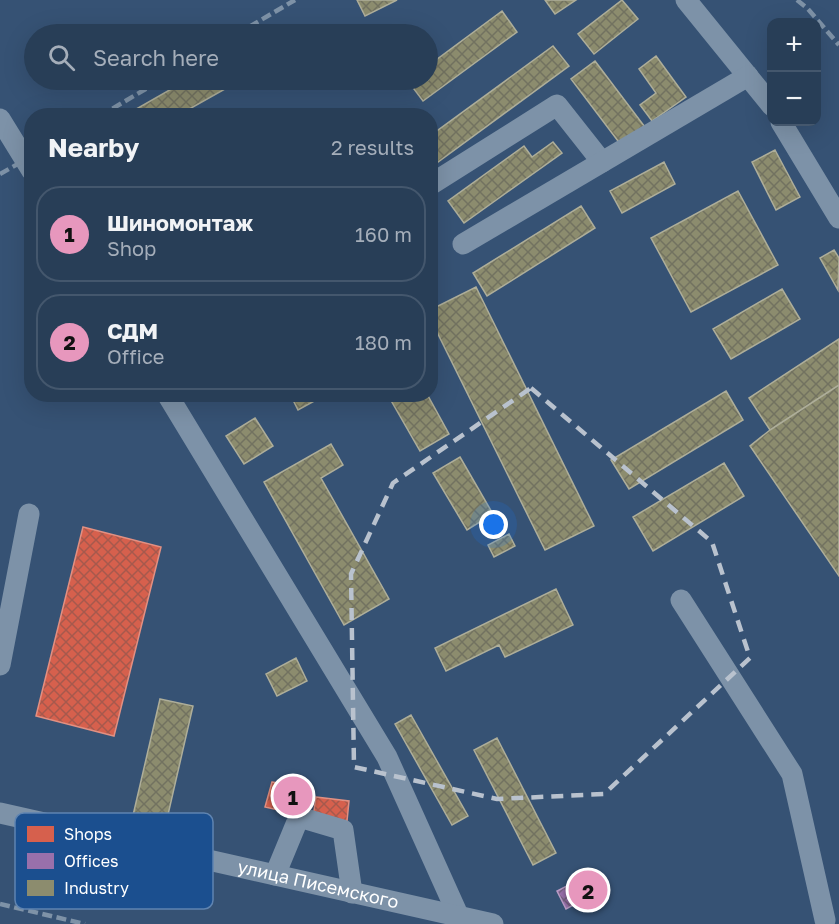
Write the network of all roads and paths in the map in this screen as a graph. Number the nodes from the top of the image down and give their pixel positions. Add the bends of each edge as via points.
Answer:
1 (686, 0) edge
2 (748, 76) junction
3 (767, 101) edge
4 (0, 119) edge
5 (783, 126) edge
6 (24, 158) edge
7 (602, 162) junction
8 (438, 180) edge
9 (839, 218) edge
10 (463, 244) dead end
11 (172, 402) edge
12 (29, 514) dead end
13 (681, 600) dead end
14 (0, 665) edge
15 (0, 813) edge
16 (15, 816) edge
17 (213, 861) edge
18 (275, 875) junction
19 (352, 893) junction
20 (459, 917) junction
21 (826, 920) edge
22 (494, 924) edge

1 - 2 street
2 - 3 street
2 - 7 street
4 - 6 street
5 - 9 street
7 - 8 street via 557,105
7 - 10 street
11 - 20 street via 387,757
12 - 14 street
13 - 21 street via 792,774
15 - 16 street, улица Писемского
17 - 18 street, улица Писемского
18 - 19 street, улица Писемского
18 - 19 street via 299,817 343,830
19 - 20 street, улица Писемского
20 - 22 street, улица Писемского

